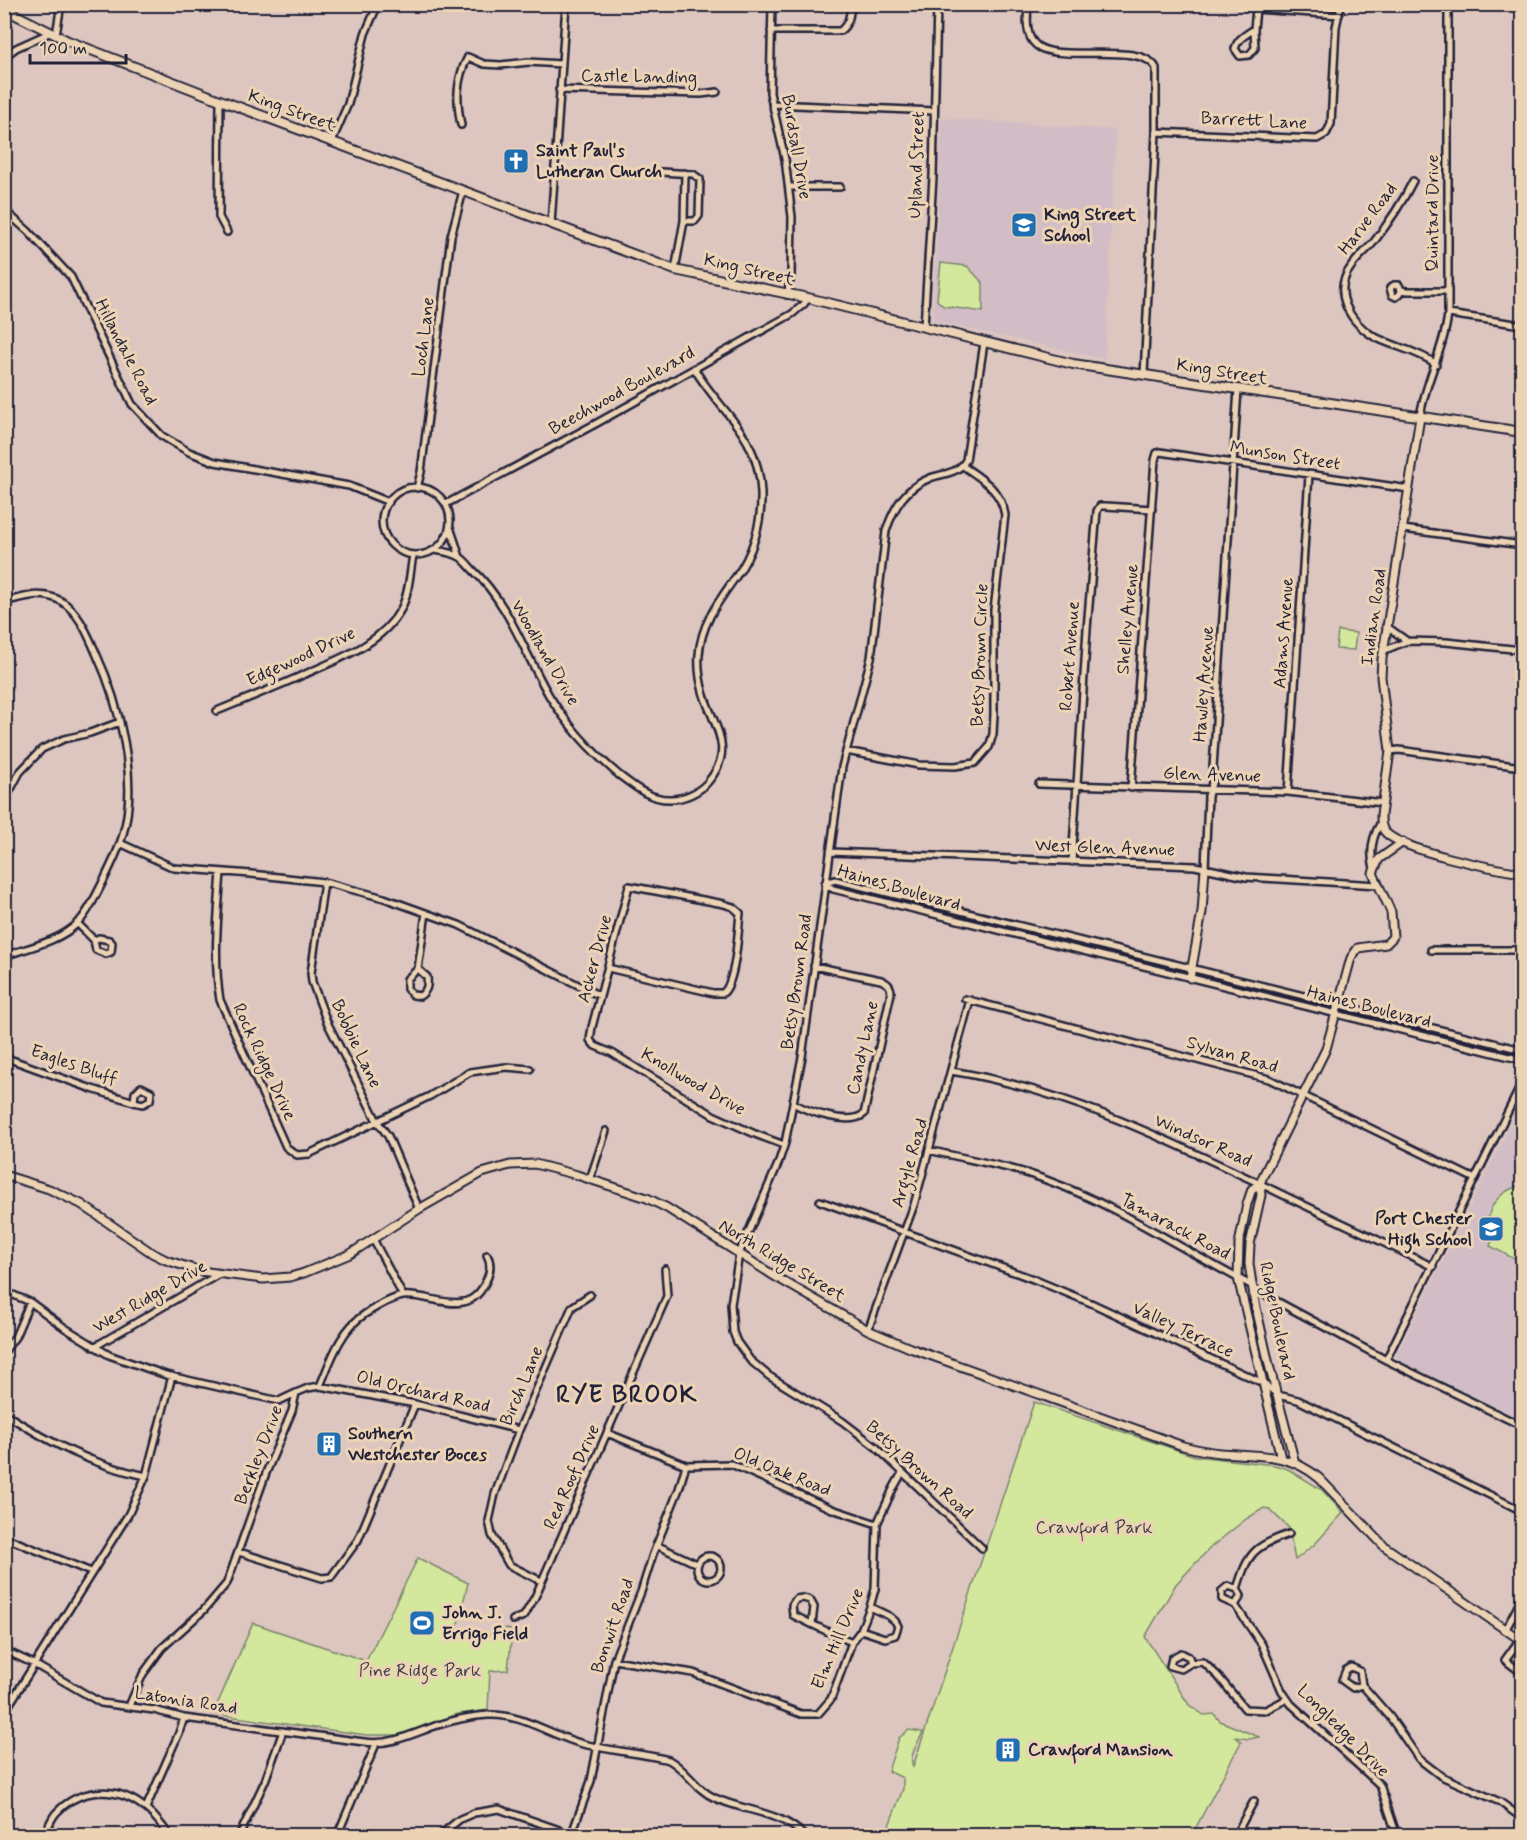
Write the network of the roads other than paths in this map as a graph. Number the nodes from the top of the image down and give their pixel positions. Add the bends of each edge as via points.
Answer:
1 (61, 4) edge
2 (378, 4) edge
3 (566, 4) edge
4 (772, 4) edge
5 (851, 4) edge
6 (937, 4) edge
7 (1028, 4) edge
8 (1236, 4) edge
9 (1341, 4) edge
10 (1448, 4) edge
11 (4, 9) edge
12 (1257, 9) junction
13 (1339, 15) junction
14 (1254, 29) junction
15 (771, 31) junction
16 (52, 34) junction
17 (4, 57) edge
18 (561, 64) junction
19 (559, 90) junction
20 (717, 92) dead end
21 (220, 100) junction
22 (772, 104) junction
23 (934, 111) junction
24 (462, 125) dead end
25 (1156, 132) junction
26 (332, 141) junction
27 (662, 172) dead end
28 (685, 173) junction
29 (1413, 181) dead end
30 (789, 187) junction
31 (840, 187) dead end
32 (463, 191) junction
33 (4, 210) edge
34 (684, 221) junction
35 (551, 224) junction
36 (227, 232) dead end
37 (675, 270) junction
38 (1401, 290) dead end
39 (1448, 291) junction
40 (787, 295) junction
41 (808, 298) junction
42 (1448, 314) junction
43 (1522, 325) edge
44 (924, 327) junction
45 (984, 342) junction
46 (1436, 364) junction
47 (694, 368) junction
48 (1144, 375) junction
49 (1238, 389) junction
50 (1420, 417) junction
51 (1522, 432) edge
52 (1157, 453) joint
53 (1234, 464) junction
54 (963, 466) junction
55 (1309, 475) junction
56 (417, 488) junction
57 (1409, 489) junction
58 (389, 502) junction
59 (446, 504) junction
60 (1152, 509) junction
61 (450, 525) junction
62 (1403, 529) junction
63 (1522, 545) edge
64 (434, 550) junction
65 (413, 555) junction
66 (460, 557) junction
67 (4, 602) edge
68 (1386, 626) junction
69 (1407, 641) junction
70 (1522, 650) edge
71 (1383, 651) junction
72 (217, 711) dead end
73 (120, 722) junction
74 (846, 751) junction
75 (1390, 751) junction
76 (1522, 767) edge
77 (1039, 784) dead end
78 (1076, 786) junction
79 (1131, 788) junction
80 (1210, 790) junction
81 (1288, 792) junction
82 (4, 802) edge
83 (1383, 803) junction
84 (1381, 822) junction
85 (1403, 842) junction
86 (120, 843) junction
87 (830, 852) junction
88 (1072, 862) junction
89 (1205, 868) junction
90 (1374, 868) junction
91 (221, 872) junction
92 (1522, 873) edge
93 (324, 882) junction
94 (825, 883) junction
95 (1378, 885) junction
96 (426, 913) junction
97 (77, 923) junction
98 (94, 940) dead end
99 (1431, 950) dead end
100 (1522, 950) edge
101 (4, 956) edge
102 (814, 966) junction
103 (608, 968) junction
104 (418, 969) junction
105 (1192, 969) junction
106 (1190, 978) junction
107 (600, 996) junction
108 (967, 1000) joint
109 (1337, 1004) junction
110 (1335, 1014) junction
111 (590, 1040) joint
112 (1522, 1050) edge
113 (4, 1057) edge
114 (1522, 1060) edge
115 (531, 1069) dead end
116 (951, 1071) junction
117 (1522, 1083) edge
118 (1304, 1096) junction
119 (134, 1102) dead end
120 (793, 1103) junction
121 (377, 1121) junction
122 (606, 1131) dead end
123 (784, 1145) junction
124 (929, 1150) junction
125 (4, 1175) edge
126 (590, 1179) junction
127 (1475, 1179) junction
128 (1260, 1184) junction
129 (820, 1201) dead end
130 (419, 1209) junction
131 (905, 1232) junction
132 (373, 1239) junction
133 (739, 1254) junction
134 (487, 1255) dead end
135 (1433, 1268) junction
136 (665, 1269) dead end
137 (220, 1273) junction
138 (1238, 1278) junction
139 (1251, 1285) junction
140 (4, 1291) edge
141 (590, 1295) dead end
142 (404, 1296) junction
143 (30, 1302) junction
144 (868, 1330) junction
145 (94, 1347) junction
146 (4, 1352) edge
147 (1386, 1359) junction
148 (172, 1376) junction
149 (1263, 1383) junction
150 (320, 1386) junction
151 (296, 1393) junction
152 (1278, 1395) junction
153 (415, 1404) junction
154 (4, 1413) edge
155 (1522, 1426) edge
156 (519, 1430) junction
157 (608, 1433) junction
158 (1281, 1458) junction
159 (1295, 1463) junction
160 (686, 1464) junction
161 (902, 1473) junction
162 (146, 1476) junction
163 (1522, 1511) edge
164 (878, 1524) junction
165 (1288, 1534) dead end
166 (4, 1536) edge
167 (656, 1545) junction
168 (982, 1548) dead end
169 (239, 1552) junction
170 (697, 1564) junction
171 (91, 1572) junction
172 (541, 1581) junction
173 (1238, 1589) junction
174 (1522, 1598) edge
175 (1235, 1605) junction
176 (870, 1607) junction
177 (513, 1620) dead end
178 (812, 1624) junction
179 (1506, 1629) junction
180 (861, 1630) junction
181 (1521, 1640) edge
182 (852, 1642) junction
183 (4, 1650) edge
184 (614, 1660) junction
185 (1191, 1663) dead end
186 (34, 1664) junction
187 (1522, 1673) edge
188 (1362, 1685) dead end
189 (1287, 1699) junction
190 (129, 1706) junction
191 (4, 1713) edge
192 (184, 1718) junction
193 (284, 1731) junction
194 (376, 1744) junction
195 (598, 1747) junction
196 (1254, 1801) dead end
197 (146, 1808) junction
198 (1522, 1818) edge
199 (49, 1828) junction
200 (571, 1835) edge
201 (43, 1836) edge
202 (52, 1836) edge
203 (170, 1836) edge
204 (239, 1836) edge
205 (337, 1836) edge
206 (439, 1836) edge
207 (804, 1836) edge
208 (1235, 1836) edge
209 (1397, 1836) edge

1 - 16 street
2 - 26 street via 360,53 348,104
3 - 18 street
4 - 15 street, Burdsall Drive
5 - 15 street via 850,18 840,31
6 - 23 street, Upland Street
7 - 25 street via 1030,37 1036,46 1068,52 1132,54 1154,63
8 - 12 street
9 - 13 street, Barrett Lane
10 - 39 street, Quintard Drive
11 - 16 main road, King Street
12 - 13 street
12 - 14 street
13 - 25 street, Barrett Lane via 1331,124 1322,137
14 - 14 street via 1236,45 1240,56 1249,55 1255,48
15 - 22 street, Burdsall Drive
16 - 17 street
16 - 21 main road, King Street
18 - 19 street
18 - 24 street via 484,64 468,57 459,76 458,109
19 - 20 street, Castle Landing
19 - 35 street
21 - 26 main road, King Street
21 - 36 street via 219,217
22 - 23 street
22 - 30 street, Burdsall Drive
23 - 44 street, Upland Street
25 - 48 street
26 - 32 main road, King Street
27 - 28 street
28 - 34 street
28 - 34 street via 697,175 701,187 699,216 695,221
29 - 46 street, Harve Road via 1373,242 1350,267 1343,284 1344,298 1349,315 1368,332
30 - 31 street
30 - 40 street, Burdsall Drive via 793,237
32 - 35 main road, King Street
32 - 56 street, Loch Lane via 452,236
33 - 58 street, Hillandale Road via 71,277 132,404 162,436 215,462 348,486
34 - 37 street
35 - 37 main road, King Street
37 - 40 main road, King Street
38 - 39 street
39 - 42 street, Quintard Drive
40 - 41 main road, King Street
41 - 44 main road, King Street
41 - 47 street, Beechwood Boulevard via 792,314
42 - 43 street
42 - 46 street, Quintard Drive via 1445,340
44 - 45 main road, King Street
45 - 48 main road, King Street via 1073,364
45 - 54 street
46 - 50 street, Quintard Drive
47 - 59 street, Beechwood Boulevard
47 - 66 street, Woodland Drive via 740,428 756,461 761,494 760,519 751,549 712,611 701,641 699,672 723,748 717,768 704,786 684,797 660,798 635,788 607,765 550,697 488,583
48 - 49 main road, King Street
49 - 50 main road, King Street
49 - 53 street, Hawley Avenue
50 - 51 main road, King Street
50 - 57 street, Indian Road
52 - 53 street, Munson Street
52 - 60 street, Shelley Avenue
53 - 55 street, Munson Street
53 - 80 street, Hawley Avenue
54 - 74 street, Betsy Brown Road via 914,488 898,502 891,518 867,677
54 - 74 street, Betsy Brown Circle via 995,490 1005,513 994,610 994,714 989,747 975,763 941,767
55 - 57 street, Munson Street
55 - 81 street, Adams Avenue
56 - 58 street via 400,492
56 - 59 street via 433,492
57 - 62 street, Indian Road
58 - 65 street via 383,516 387,539 399,551
59 - 61 street
60 - 78 street, Robert Avenue via 1098,507
60 - 79 street, Shelley Avenue
61 - 64 street via 447,536
61 - 66 street, Woodland Drive
62 - 63 street
62 - 68 street, Indian Road
64 - 65 street
64 - 66 street, Woodland Drive
65 - 72 street, Edgewood Drive via 401,609 375,638 346,656
67 - 73 street via 35,594 53,597 69,607 87,632 110,682
68 - 69 street
68 - 71 street, Indian Road
69 - 70 street
69 - 71 street
71 - 75 street, Indian Road
73 - 82 street via 42,749 20,772
73 - 86 street via 129,776
74 - 87 street, Betsy Brown Road
75 - 76 street
75 - 83 street, Indian Road
77 - 78 street, Glen Avenue
78 - 79 street, Glen Avenue
78 - 88 street, Robert Avenue
79 - 80 street, Glen Avenue
80 - 81 street, Glen Avenue
80 - 89 street, Hawley Avenue
81 - 83 street, Glen Avenue
83 - 84 street, Indian Road
84 - 85 street via 1387,833
84 - 90 street, Indian Road via 1372,841
85 - 90 street via 1379,859
85 - 92 street via 1465,862
86 - 91 street via 174,868
86 - 97 street via 94,899
87 - 88 street, West Glen Avenue
87 - 94 street, Betsy Brown Road
88 - 89 street, West Glen Avenue
89 - 95 street, West Glen Avenue via 1246,877
89 - 105 street, Hawley Avenue
90 - 95 street, Indian Road
91 - 93 street
91 - 121 street, Rock Ridge Drive via 217,940 220,1000 286,1147 297,1155 309,1154
93 - 96 street
93 - 121 street, Bobbie Lane via 312,982 327,1022
94 - 102 street, Betsy Brown Road
94 - 105 street, Haines Boulevard via 835,879
94 - 106 street, Haines Boulevard via 833,889
95 - 109 street, Indian Road via 1391,912 1393,937 1386,944 1355,951
96 - 104 street
96 - 107 street via 495,942
97 - 98 street
97 - 101 street via 55,940
99 - 100 street
102 - 120 street, Betsy Brown Road
102 - 120 street, Candy Lane via 881,980 891,993 864,1114 848,1119
103 - 103 street, Acker Drive via 629,886 724,904 740,913 726,991 719,993
103 - 107 street, Acker Drive
104 - 104 street via 427,977 428,985 420,996 407,989 407,979
105 - 106 street, Hawley Avenue
105 - 109 street, Haines Boulevard
106 - 110 street, Haines Boulevard
107 - 111 street, Acker Drive
108 - 116 street, Argyle Road
108 - 118 street, Sylvan Road via 1269,1079
109 - 110 street, Ridge Boulevard
109 - 112 street, Haines Boulevard
110 - 114 street, Haines Boulevard
110 - 118 street, Ridge Boulevard via 1326,1048
111 - 123 street, Knollwood Drive via 713,1115
113 - 119 street, Eagles Bluff
115 - 121 street, Rock Ridge Drive via 506,1067 470,1072
116 - 124 street, Argyle Road
116 - 128 street, Windsor Road via 1047,1094 1108,1115
117 - 127 street
118 - 127 street, Sylvan Road
118 - 128 street, Ridge Boulevard
120 - 123 street, Betsy Brown Road
121 - 130 street, Bobbie Lane via 388,1136
122 - 126 street
123 - 133 street, Betsy Brown Road
124 - 131 street, Argyle Road
124 - 138 street, Tamarack Road via 1050,1181
125 - 137 street, North Ridge Street via 81,1204 166,1260
126 - 130 street, North Ridge Street via 535,1164 510,1165 482,1173
126 - 133 street, North Ridge Street via 647,1198
127 - 135 street
128 - 135 street, Windsor Road
128 - 138 street, Ridge Boulevard via 1252,1189 1247,1204 1239,1244
128 - 139 street, Ridge Boulevard via 1250,1244
129 - 131 street, Valley Terrace
130 - 132 street, North Ridge Street
131 - 144 street, Argyle Road
131 - 149 street, Valley Terrace via 1091,1303
132 - 137 street, North Ridge Street via 329,1264 290,1277 263,1279
132 - 142 street
133 - 144 street, North Ridge Street
133 - 161 street, Betsy Brown Road via 731,1304 733,1332 743,1351 769,1376 876,1447
134 - 142 street via 489,1275 484,1287 470,1300 444,1303
135 - 147 street
136 - 157 street, Red Roof Drive via 667,1296
137 - 145 street, West Ridge Drive
138 - 139 street, Tamarack Road
138 - 149 street, Ridge Boulevard
139 - 147 street, Tamarack Road
139 - 152 street, Ridge Boulevard
140 - 143 street
141 - 156 street, Birch Lane via 572,1307
142 - 150 street via 353,1322
143 - 145 street
143 - 146 street
144 - 158 street, North Ridge Street via 937,1359 1183,1446
145 - 148 street via 132,1365
147 - 155 street, Tamarack Road
148 - 151 street via 279,1401
148 - 162 street
149 - 152 street, Valley Terrace
149 - 158 street, Ridge Boulevard
150 - 151 street, Berkley Drive
150 - 153 street, Old Orchard Road
151 - 169 street, Berkley Drive
152 - 159 street, Ridge Boulevard
152 - 163 street, Valley Terrace via 1298,1400
153 - 156 street, Old Orchard Road
153 - 169 street via 358,1540 331,1577 322,1578
154 - 162 street via 84,1458
156 - 172 street, Birch Lane via 489,1521 509,1565
157 - 160 street, Old Oak Road
157 - 172 street, Red Roof Drive
158 - 159 street, North Ridge Street
159 - 179 street, North Ridge Street via 1319,1478 1384,1546
160 - 164 street, Old Oak Road via 731,1464 832,1509
160 - 167 street, Bonwit Road
161 - 164 street, Elm Hill Drive
161 - 168 street, Betsy Brown Road
162 - 171 street via 128,1515
164 - 176 street, Elm Hill Drive via 875,1589
165 - 173 street via 1257,1548 1244,1567
166 - 171 street
167 - 170 street
167 - 184 street, Bonwit Road
169 - 190 street, Berkley Drive via 227,1583 162,1648 143,1674
170 - 170 street via 703,1578 711,1580 720,1572 720,1564 712,1556 701,1558
171 - 186 street
172 - 177 street, Red Roof Drive via 528,1611
173 - 175 street via 1241,1596
173 - 175 street via 1224,1588 1222,1599
174 - 179 street
175 - 189 street, Longledge Drive via 1262,1645
176 - 180 street, Elm Hill Drive
176 - 180 street via 895,1621 895,1635 885,1638
178 - 178 street via 793,1615 796,1599 810,1600 814,1607
178 - 182 street
179 - 181 street, North Ridge Street
180 - 182 street, Elm Hill Drive
181 - 187 street via 1505,1660
182 - 184 street, Elm Hill Drive via 831,1699 818,1714 801,1714 693,1673
183 - 186 street, Latonia Road
184 - 195 street, Bonwit Road
185 - 189 street via 1203,1662 1245,1709 1266,1710
186 - 190 street, Latonia Road via 93,1700
186 - 191 street
188 - 198 street via 1427,1766 1500,1802
189 - 209 street, Longledge Drive via 1380,1785
190 - 192 street, Latonia Road
192 - 193 street, Latonia Road
192 - 197 street
193 - 194 street, Latonia Road
193 - 204 street
194 - 195 street via 457,1719 491,1715
194 - 205 street
195 - 200 street, Bonwit Road
195 - 207 street via 669,1760 714,1798 789,1823
196 - 208 street
197 - 199 street via 121,1795 84,1793 57,1811
197 - 203 street
199 - 201 street
199 - 202 street
200 - 206 street via 500,1809 474,1813

